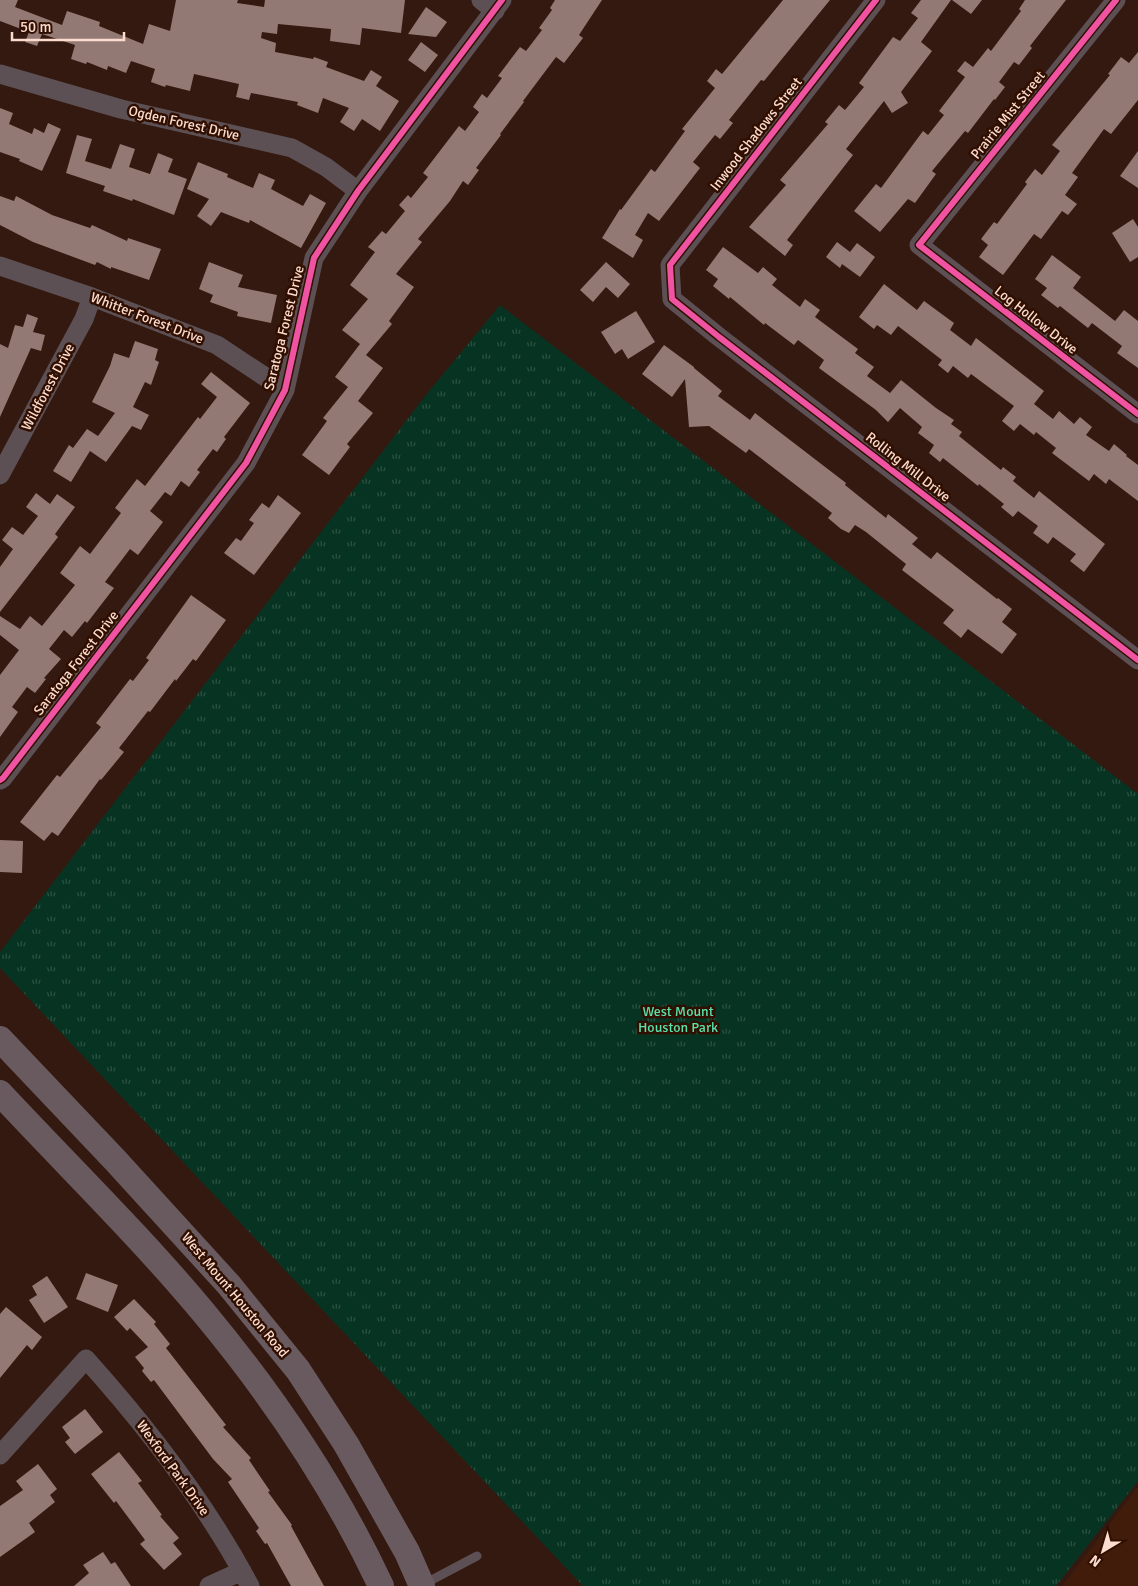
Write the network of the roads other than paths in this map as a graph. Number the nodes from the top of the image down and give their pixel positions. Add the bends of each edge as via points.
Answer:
1 (876, 0) edge
2 (1116, 0) edge
3 (493, 4) edge
4 (0, 74) edge
5 (358, 191) junction
6 (919, 245) joint
7 (0, 266) edge
8 (671, 287) joint
9 (92, 297) junction
10 (285, 390) junction
11 (1138, 414) edge
12 (0, 475) edge
13 (1138, 660) edge
14 (0, 780) edge
15 (0, 1039) edge
16 (0, 1093) edge
17 (0, 1455) edge
18 (477, 1556) dead end
19 (246, 1579) edge
20 (209, 1586) edge
21 (381, 1586) edge
22 (421, 1586) edge

1 - 8 street, Inwood Shadows Street via 670,265
2 - 6 street, Prairie Mist Street
3 - 5 street, Saratoga Forest Drive
4 - 5 street, Ogden Forest Drive via 121,108 292,148 326,167
5 - 10 street, Saratoga Forest Drive via 314,258
6 - 11 street, Log Hollow Drive
7 - 9 street, Whitter Forest Drive
8 - 13 street, Rolling Mill Drive via 672,298 719,337
9 - 10 street, Whitter Forest Drive via 216,345
9 - 12 street, Wildforest Drive via 84,319
10 - 14 street, Saratoga Forest Drive via 246,463
15 - 22 main road, West Mount Houston Road via 222,1278 298,1370 408,1552
16 - 21 main road via 162,1266 244,1362 314,1464 346,1517
17 - 19 street, Wexford Park Drive via 86,1358 155,1439 218,1530
18 - 22 lane
19 - 20 street

